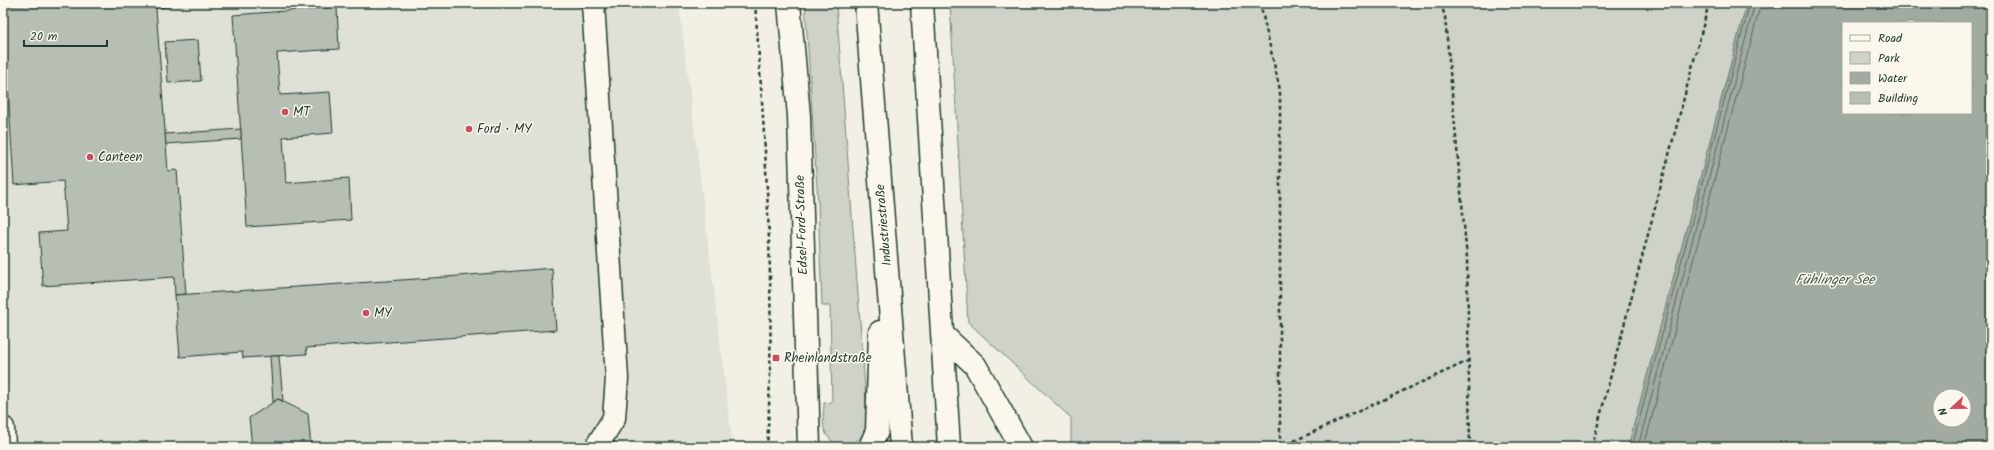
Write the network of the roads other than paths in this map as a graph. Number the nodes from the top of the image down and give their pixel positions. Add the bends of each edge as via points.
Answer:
1 (593, 3) edge
2 (789, 3) edge
3 (866, 3) edge
4 (922, 3) edge
5 (883, 213) junction
6 (943, 335) junction
7 (3, 428) edge
8 (4, 447) edge
9 (603, 447) edge
10 (809, 447) edge
11 (870, 447) edge
12 (901, 447) edge
13 (949, 447) edge
14 (1021, 447) edge

1 - 9 main road via 617,378 614,418 598,444
2 - 10 main road, Edsel-Ford-Straße via 798,116
3 - 5 main road, Industriestraße
4 - 6 main road
5 - 11 main road via 877,431
5 - 12 main road, Industriestraße
6 - 13 main road
6 - 14 main road via 975,365
7 - 8 main road

